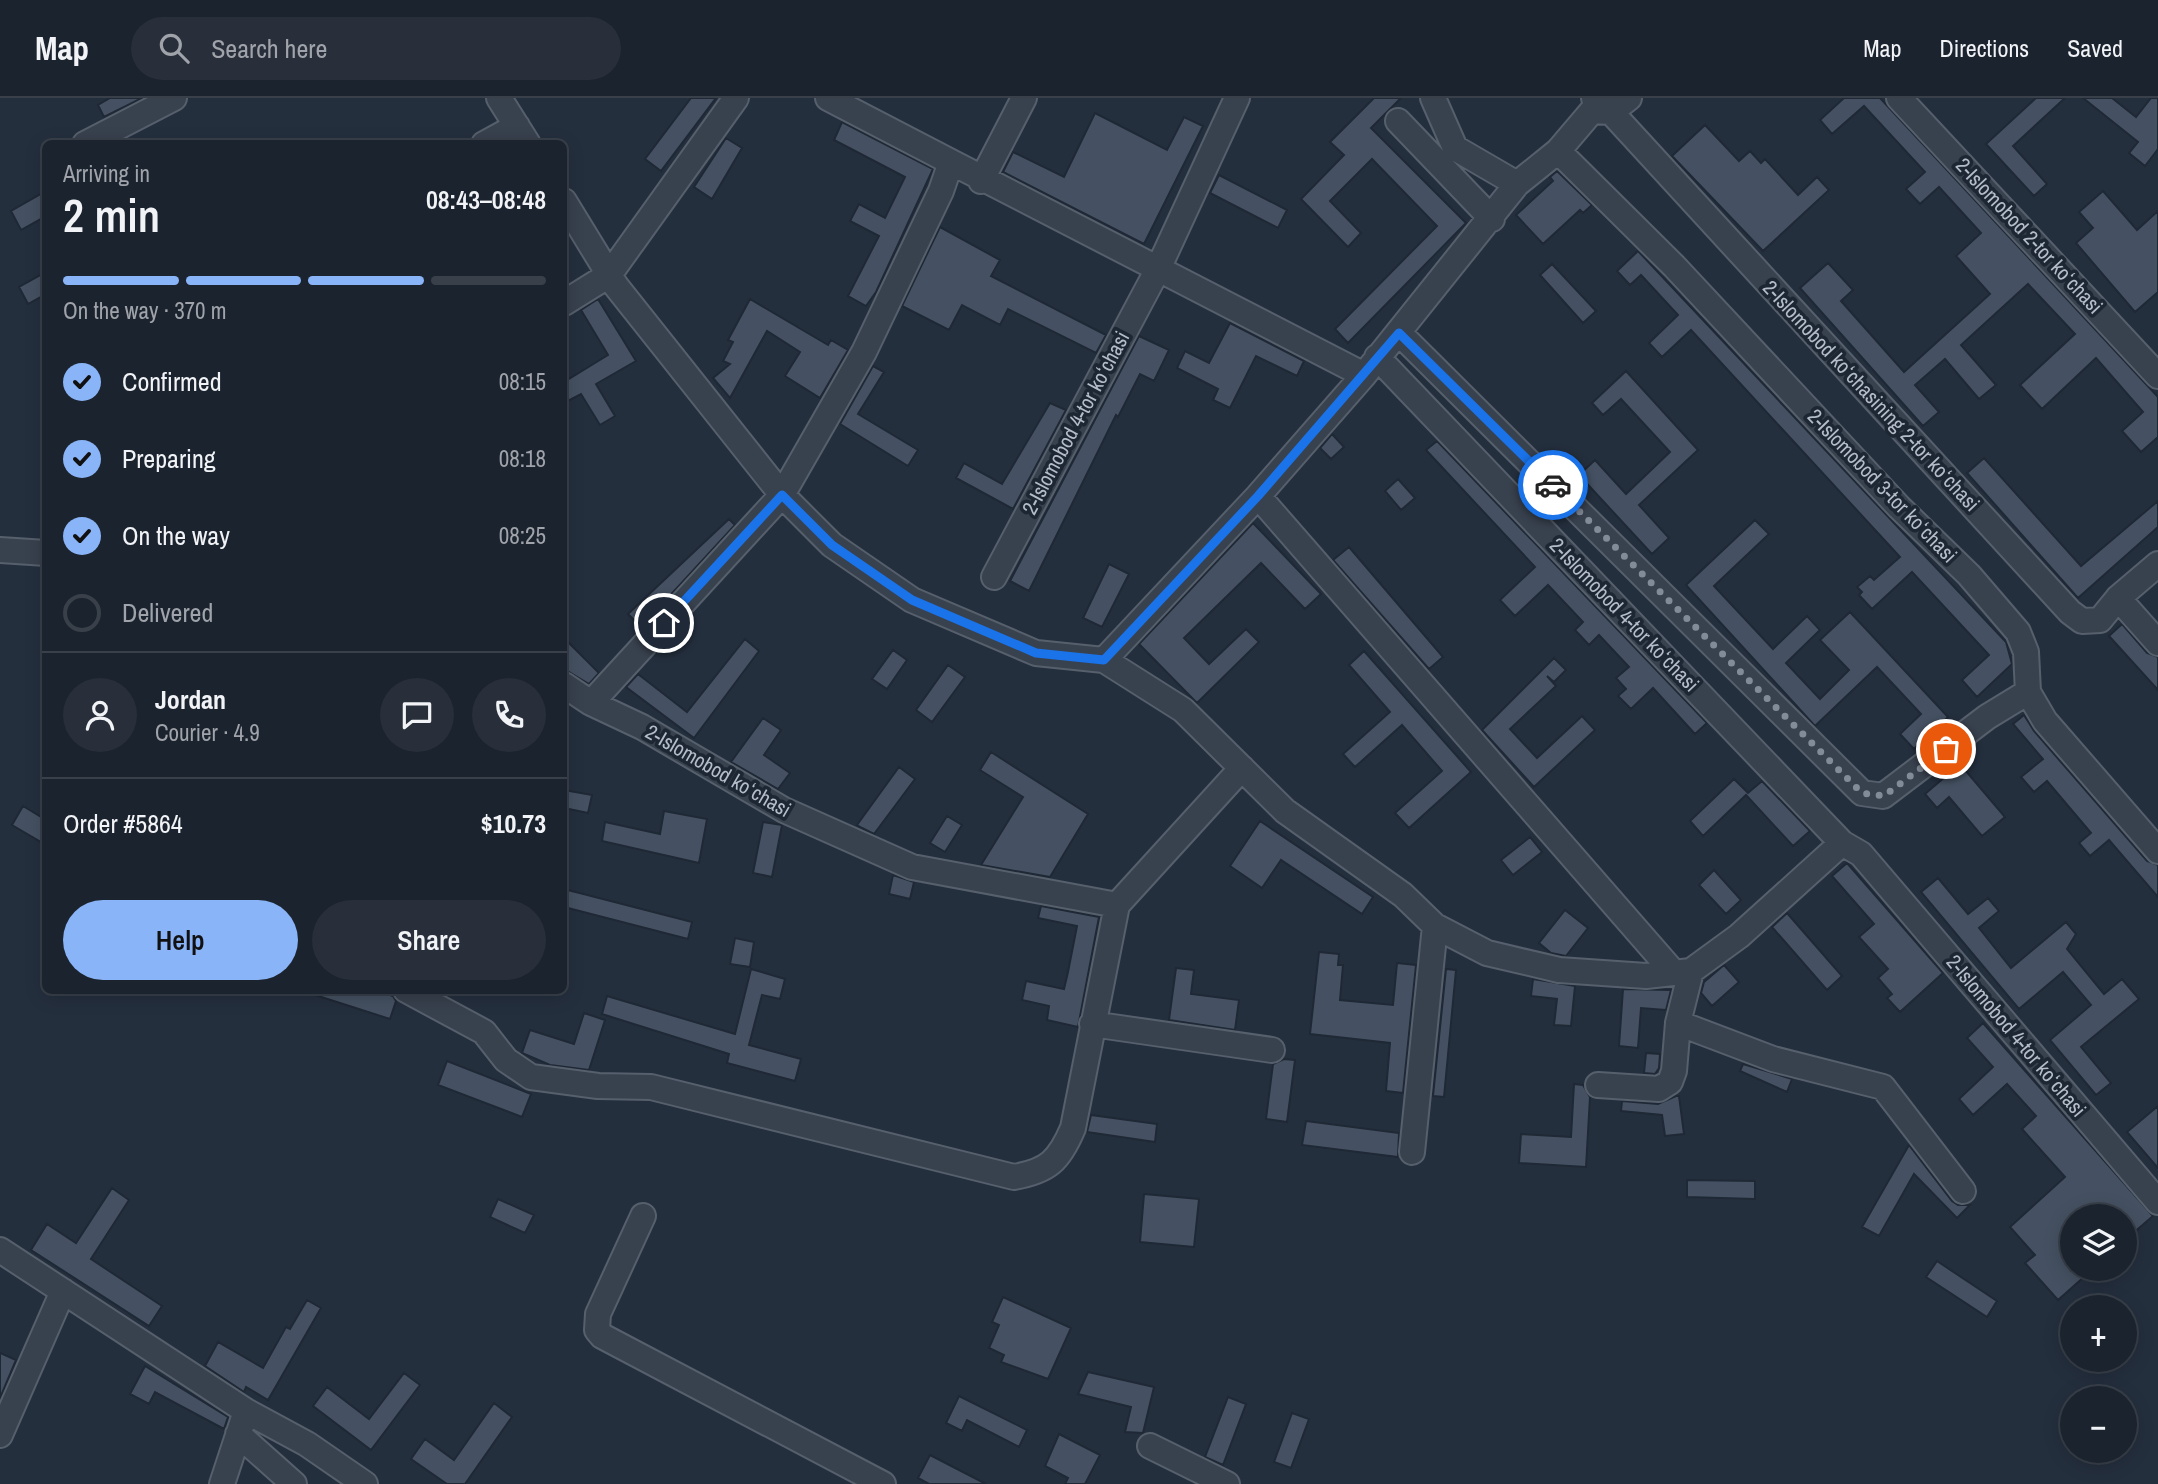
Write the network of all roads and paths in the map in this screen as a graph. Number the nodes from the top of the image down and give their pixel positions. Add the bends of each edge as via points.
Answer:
1 (174, 98) edge
2 (499, 98) edge
3 (736, 98) edge
4 (828, 98) edge
5 (1024, 98) edge
6 (1237, 98) edge
7 (1433, 98) edge
8 (1899, 98) edge
9 (1612, 103) edge
10 (1398, 121) dead end
11 (523, 135) edge
12 (93, 140) edge
13 (501, 140) edge
14 (1558, 151) junction
15 (951, 162) junction
16 (981, 181) junction
17 (1517, 184) junction
18 (567, 206) edge
19 (1492, 219) junction
20 (1158, 269) junction
21 (609, 275) junction
22 (567, 301) edge
23 (1399, 333) junction
24 (1370, 366) junction
25 (2158, 376) edge
26 (782, 495) junction
27 (1258, 496) junction
28 (0, 551) edge
29 (42, 553) edge
30 (2158, 564) edge
31 (994, 577) dead end
32 (2118, 598) junction
33 (2158, 643) edge
34 (1104, 660) junction
35 (567, 687) edge
36 (2028, 692) junction
37 (591, 703) junction
38 (1242, 768) junction
39 (1842, 843) junction
40 (2158, 851) edge
41 (1117, 905) junction
42 (1435, 926) junction
43 (1690, 969) junction
44 (413, 994) edge
45 (1678, 1023) junction
46 (1092, 1024) junction
47 (1272, 1050) dead end
48 (1598, 1086) dead end
49 (1412, 1152) dead end
50 (1963, 1191) dead end
51 (2158, 1202) edge
52 (643, 1216) dead end
53 (0, 1250) edge
54 (63, 1291) junction
55 (242, 1423) junction
56 (0, 1435) edge
57 (1150, 1446) dead end
58 (222, 1484) edge
59 (294, 1484) edge
60 (365, 1484) edge
61 (883, 1484) edge
62 (1227, 1484) edge

1 - 12 street
2 - 11 street
3 - 21 street
4 - 15 street, 2-Islomobod 4-tor koʻchasi
5 - 16 street
6 - 20 street, 2-Islomobod 4-tor koʻchasi
7 - 17 street via 1455,148
8 - 25 street, 2-Islomobod 2-tor koʻchasi
9 - 14 street via 1592,111
9 - 32 street, 2-Islomobod koʻchasining 2-tor koʻchasi via 2070,612 2082,621 2100,620
10 - 19 street
11 - 13 street
14 - 17 street
14 - 36 street, 2-Islomobod 3-tor koʻchasi via 1969,575 2018,632 2026,652
15 - 16 street, 2-Islomobod 4-tor koʻchasi
15 - 26 street via 864,352
16 - 20 street, 2-Islomobod 4-tor koʻchasi
17 - 19 street
18 - 21 street
19 - 23 street
20 - 24 street, 2-Islomobod 4-tor koʻchasi
20 - 31 street, 2-Islomobod 4-tor koʻchasi
21 - 22 street
21 - 26 street
23 - 24 street
23 - 36 street, 2-Islomobod 4-tor koʻchasi via 1862,793 1884,796 1987,717
24 - 27 street
24 - 39 street, 2-Islomobod 4-tor koʻchasi
26 - 34 street via 832,545 912,600 1036,653
26 - 37 street
27 - 34 street
27 - 43 street
28 - 29 street
30 - 32 street, 2-Islomobod koʻchasining 2-tor koʻchasi
32 - 33 street
34 - 38 street via 1183,710
35 - 37 street, 2-Islomobod koʻchasi
36 - 40 street, 2-Islomobod 3-tor koʻchasi via 2045,721
37 - 41 street, 2-Islomobod koʻchasi via 642,727 784,810 912,867
38 - 41 street
38 - 42 street via 1286,811 1403,895
39 - 43 street
39 - 51 street, 2-Islomobod 4-tor koʻchasi via 1861,854
41 - 46 street
42 - 43 street via 1487,953 1559,970 1646,976
42 - 49 street
43 - 45 street
44 - 46 street via 484,1032 520,1072 545,1081 651,1087 1014,1177 1037,1173 1066,1146
45 - 48 street via 1670,1082 1659,1089
45 - 50 street via 1785,1063 1883,1087
46 - 47 street
52 - 61 street via 598,1314 601,1336
53 - 54 street
54 - 55 street
54 - 56 street
55 - 58 street
55 - 59 street
55 - 60 street via 307,1444
57 - 62 street

